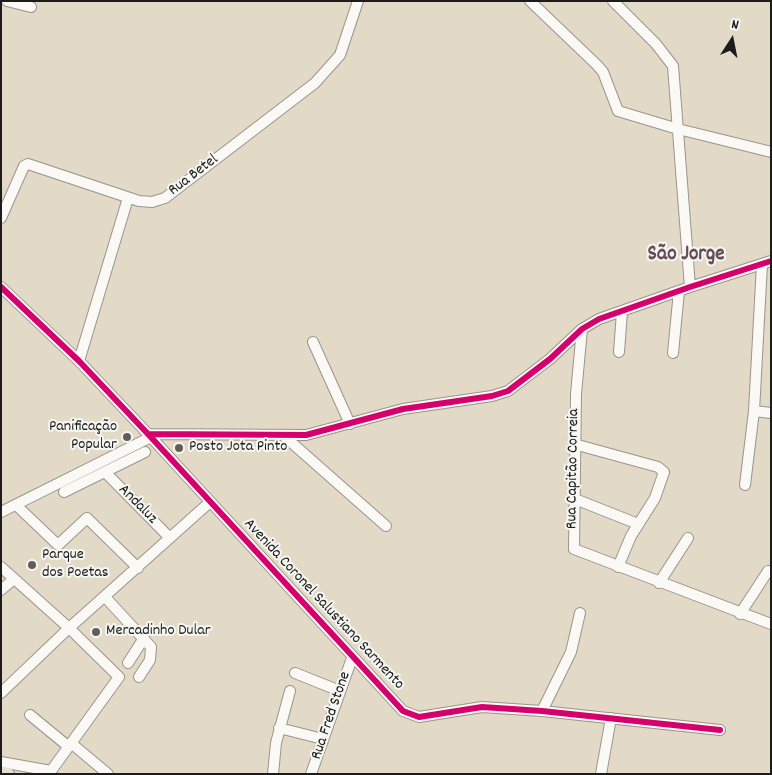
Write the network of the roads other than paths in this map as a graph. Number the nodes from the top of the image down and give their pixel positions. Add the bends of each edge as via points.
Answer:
1 (7, 1) edge
2 (358, 1) edge
3 (530, 1) edge
4 (613, 1) edge
5 (30, 7) dead end
6 (678, 130) junction
7 (771, 152) edge
8 (128, 198) junction
9 (1, 218) edge
10 (767, 263) edge
11 (1, 287) edge
12 (690, 287) junction
13 (679, 291) junction
14 (622, 312) junction
15 (582, 329) junction
16 (313, 342) dead end
17 (619, 352) dead end
18 (673, 353) dead end
19 (79, 361) junction
20 (754, 411) junction
21 (771, 413) edge
22 (350, 424) junction
23 (150, 435) junction
24 (284, 436) junction
25 (574, 444) junction
26 (145, 452) dead end
27 (105, 472) junction
28 (745, 485) dead end
29 (64, 492) dead end
30 (574, 499) junction
31 (210, 502) junction
32 (16, 505) junction
33 (1, 512) edge
34 (638, 524) junction
35 (386, 526) dead end
36 (170, 538) junction
37 (688, 538) dead end
38 (1, 567) edge
39 (618, 567) junction
40 (138, 568) junction
41 (768, 571) dead end
42 (14, 579) junction
43 (659, 583) junction
44 (1, 590) edge
45 (105, 596) junction
46 (580, 613) dead end
47 (740, 614) junction
48 (771, 624) edge
49 (69, 628) junction
50 (144, 638) junction
51 (352, 658) junction
52 (295, 673) dead end
53 (290, 691) dead end
54 (340, 691) junction
55 (1, 693) edge
56 (542, 711) junction
57 (30, 715) dead end
58 (611, 718) junction
59 (279, 728) junction
60 (720, 730) dead end
61 (324, 739) junction
62 (70, 745) junction
63 (6, 769) edge
64 (108, 774) edge
65 (273, 774) edge
66 (311, 774) edge
67 (601, 774) edge

1 - 5 street
2 - 8 street, Rua Betel via 340,55 315,83 165,198 147,202
3 - 6 street via 598,65 618,111
4 - 6 street via 673,66
6 - 7 street
6 - 12 street
8 - 9 street, Rua Betel via 25,164
8 - 19 street
10 - 12 street
10 - 20 street
11 - 19 street, Avenida Coronel Salustiano Sarmento
12 - 13 street
13 - 14 street
13 - 18 street
14 - 15 street via 599,319
14 - 17 street
15 - 22 street via 508,391 475,400 403,410
15 - 25 street, Rua Capitão Correia
16 - 22 street
19 - 23 street, Avenida Coronel Salustiano Sarmento
20 - 21 street
20 - 28 street
22 - 24 street via 314,434
23 - 24 street
23 - 31 street, Avenida Coronel Salustiano Sarmento
23 - 32 street
24 - 35 street
25 - 30 street, Rua Capitão Correia
25 - 34 street via 658,467 664,472 655,498
26 - 27 street
27 - 29 street
27 - 36 street, Andaluz
30 - 34 street
30 - 39 street, Rua Capitão Correia via 574,549
31 - 36 street
31 - 51 street, Avenida Coronel Salustiano Sarmento
32 - 33 street
32 - 40 street via 58,545 87,518
34 - 39 street
36 - 40 street
37 - 43 street
38 - 42 street
39 - 43 street, Rua Capitão Correia
40 - 45 street
41 - 47 street
42 - 44 street
42 - 49 street
43 - 47 street, Rua Capitão Correia
45 - 49 street
45 - 50 street
46 - 56 street via 571,652
47 - 48 street, Rua Capitão Correia
49 - 55 street
49 - 62 street via 119,678
50 - 50 street via 151,651 142,674 129,662
51 - 54 street, Rua Fred Stone
51 - 56 street, Avenida Coronel Salustiano Sarmento via 403,711 414,716 482,707
52 - 54 street
53 - 59 street
54 - 61 street, Rua Fred Stone
56 - 58 street, Avenida Coronel Salustiano Sarmento
57 - 62 street
58 - 60 street, Avenida Coronel Salustiano Sarmento
58 - 67 street
59 - 61 street
59 - 65 street
61 - 66 street, Rua Fred Stone
62 - 63 street via 50,771
62 - 64 street

